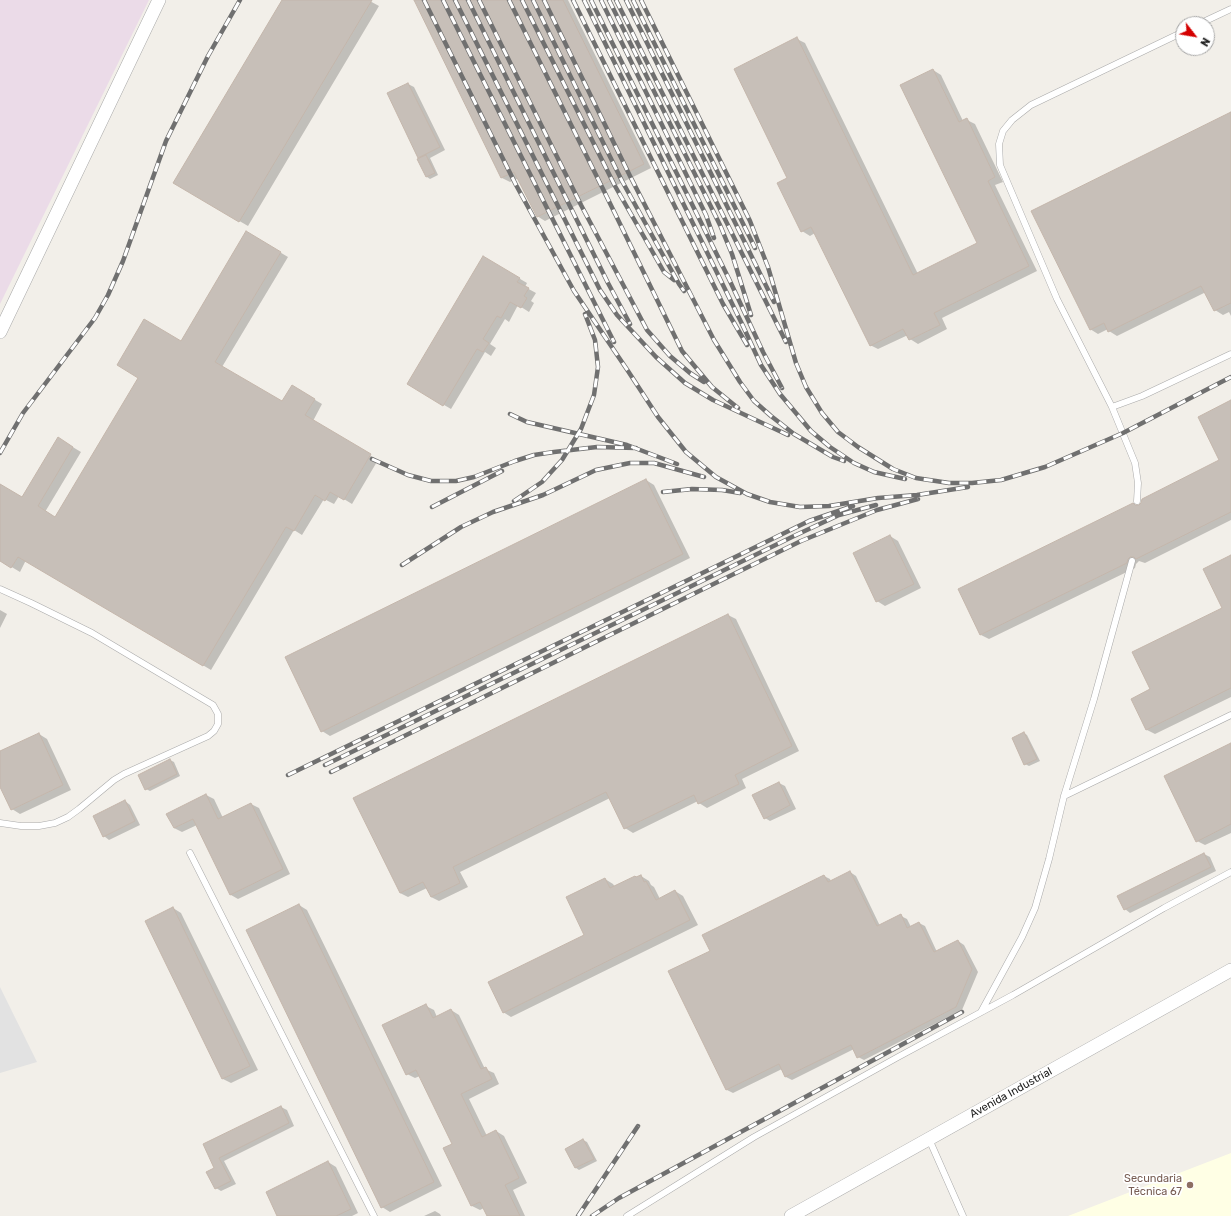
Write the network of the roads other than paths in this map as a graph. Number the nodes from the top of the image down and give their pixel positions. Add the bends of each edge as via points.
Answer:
1 (159, 0) edge
2 (1231, 9) edge
3 (1215, 16) edge
4 (1175, 36) edge
5 (0, 332) edge
6 (1231, 354) edge
7 (1112, 408) junction
8 (1137, 501) dead end
9 (1132, 561) dead end
10 (0, 589) edge
11 (1231, 715) edge
12 (1064, 796) junction
13 (0, 823) edge
14 (190, 853) dead end
15 (1231, 872) edge
16 (1231, 970) edge
17 (981, 1012) junction
18 (929, 1139) junction
19 (374, 1216) edge
20 (627, 1216) edge
21 (791, 1216) edge
22 (963, 1216) edge

1 - 5 street
2 - 3 lane
4 - 7 lane via 1031,105 1012,120 1003,131 999,144 1000,164 1057,299
6 - 7 lane
7 - 8 lane via 1135,464
9 - 12 lane
10 - 13 lane via 92,633 214,705 218,714 218,724 208,736 114,780 68,817 39,826
11 - 12 lane
12 - 17 lane via 1035,908
14 - 19 lane
15 - 17 lane
16 - 18 street, Avenida Industrial
17 - 20 lane via 754,1137
18 - 21 street, Avenida Industrial
18 - 22 lane

